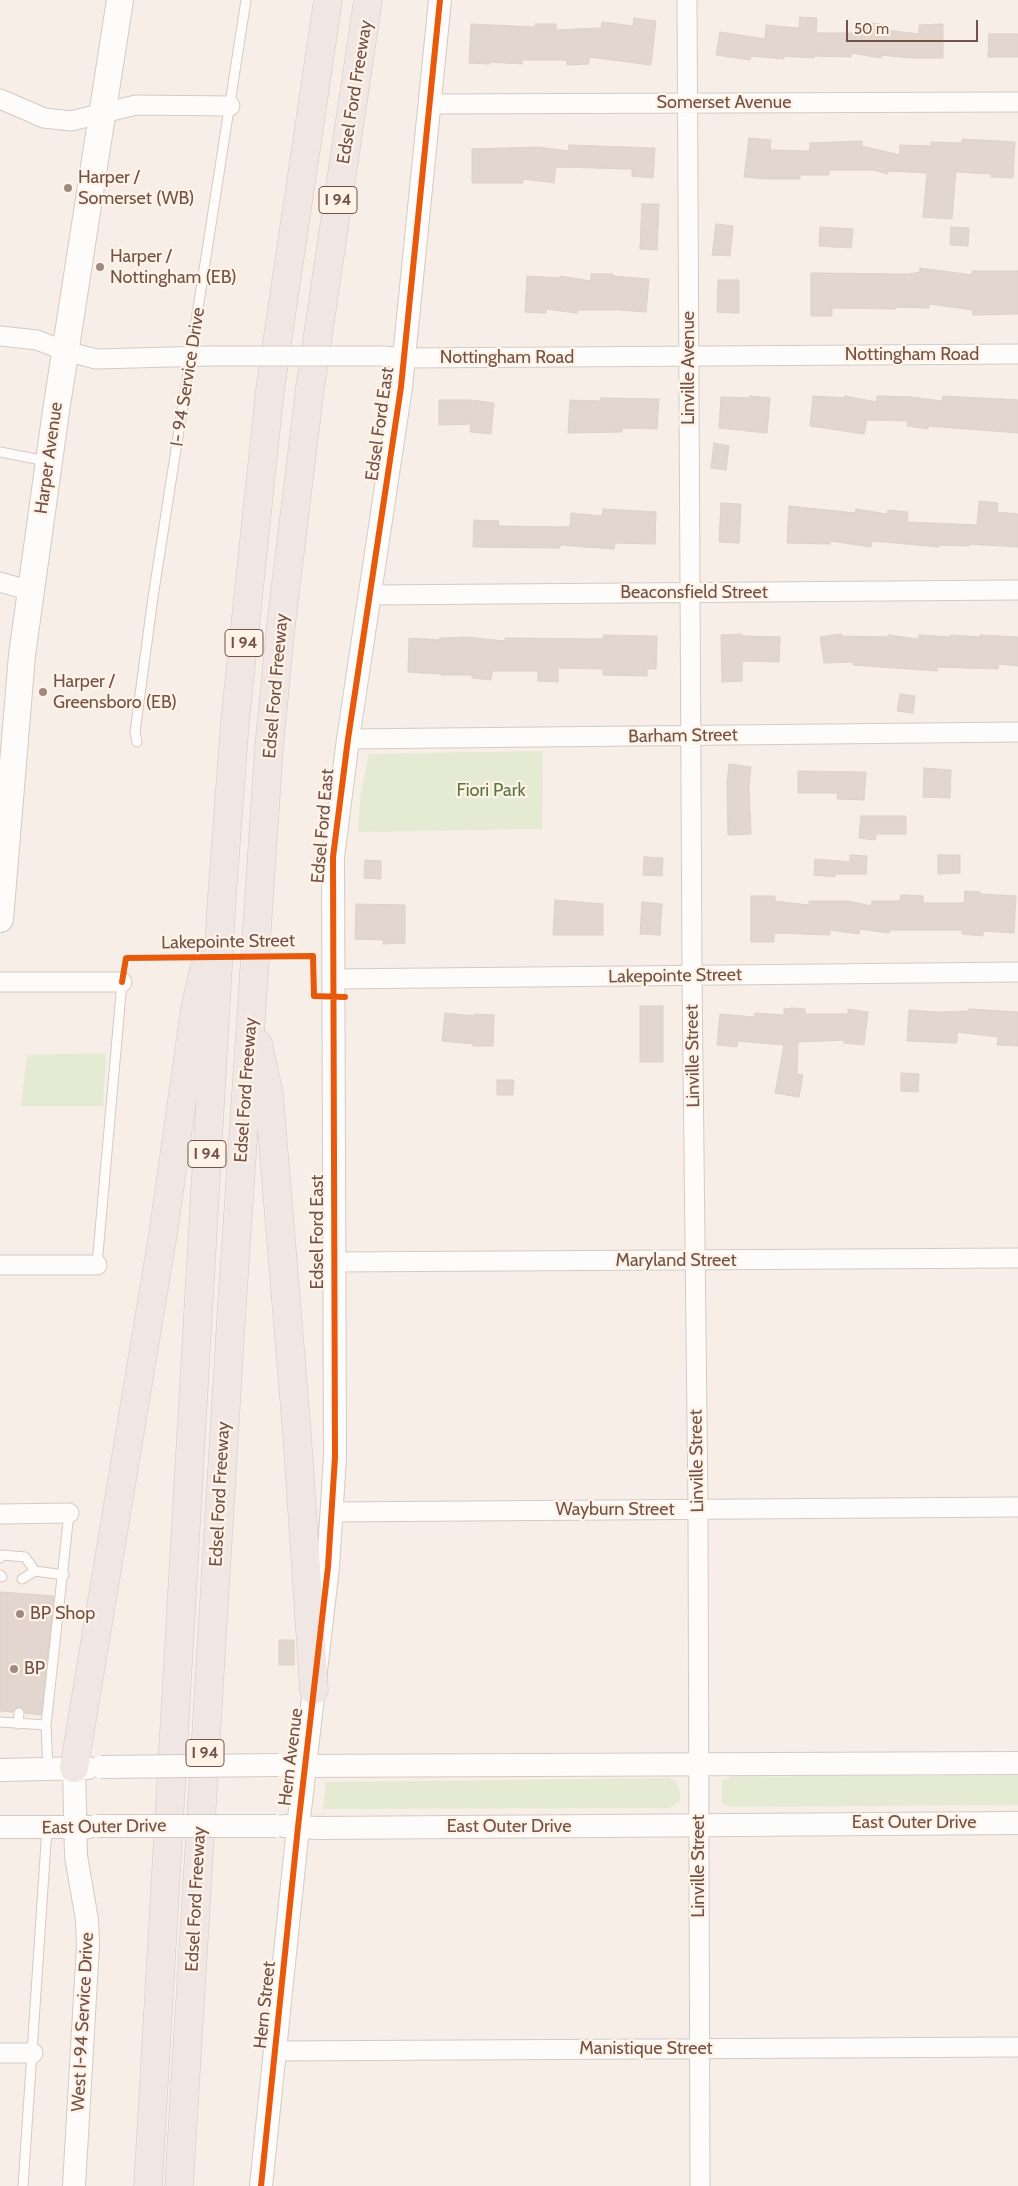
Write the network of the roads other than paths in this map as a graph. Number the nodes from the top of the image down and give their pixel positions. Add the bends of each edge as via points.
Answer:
1 (120, 0) edge
2 (246, 0) edge
3 (328, 0) edge
4 (368, 0) edge
5 (440, 0) edge
6 (687, 0) edge
7 (0, 99) edge
8 (1018, 102) edge
9 (430, 104) junction
10 (687, 104) junction
11 (230, 106) junction
12 (102, 115) junction
13 (0, 336) edge
14 (65, 352) junction
15 (1018, 354) edge
16 (200, 356) junction
17 (689, 356) junction
18 (394, 357) junction
19 (0, 452) edge
20 (49, 462) junction
21 (0, 582) edge
22 (1018, 590) edge
23 (31, 591) junction
24 (690, 593) junction
25 (370, 595) junction
26 (1018, 732) edge
27 (690, 736) junction
28 (348, 739) junction
29 (137, 742) dead end
30 (6, 786) edge
31 (222, 896) junction
32 (0, 919) edge
33 (1018, 972) edge
34 (692, 975) junction
35 (333, 979) junction
36 (0, 982) edge
37 (122, 982) joint
38 (252, 1012) junction
39 (1018, 1258) edge
40 (695, 1261) junction
41 (333, 1262) junction
42 (0, 1265) edge
43 (97, 1265) joint
44 (1018, 1507) edge
45 (698, 1509) junction
46 (332, 1512) junction
47 (69, 1513) joint
48 (0, 1514) edge
49 (0, 1558) edge
50 (35, 1570) junction
51 (64, 1575) junction
52 (22, 1579) dead end
53 (314, 1690) junction
54 (19, 1713) dead end
55 (0, 1722) edge
56 (18, 1724) junction
57 (46, 1725) junction
58 (1018, 1763) edge
59 (306, 1766) junction
60 (699, 1766) junction
61 (61, 1769) junction
62 (0, 1770) edge
63 (1018, 1823) edge
64 (699, 1825) junction
65 (287, 1826) junction
66 (0, 1827) edge
67 (47, 1828) junction
68 (74, 1828) junction
69 (1018, 2047) edge
70 (700, 2048) junction
71 (275, 2051) junction
72 (33, 2052) junction
73 (0, 2053) edge
74 (23, 2186) edge
75 (74, 2186) edge
76 (148, 2186) edge
77 (179, 2186) edge
78 (261, 2186) edge
79 (700, 2186) edge

1 - 12 main road, Harper Avenue
2 - 11 lane, I- 94 Service Drive
3 - 31 highway, Edsel Ford Freeway / I 94 via 270,390 235,721
4 - 38 highway, Edsel Ford Freeway / I 94 via 310,388 281,625 269,747
5 - 9 street, Edsel Ford East
6 - 10 street, Linville Avenue
7 - 12 street via 44,118 71,121
8 - 10 street, Somerset Avenue
9 - 10 street, Somerset Avenue
9 - 18 street, Edsel Ford East
10 - 17 street, Linville Avenue
11 - 12 street via 136,105
11 - 16 lane, I- 94 Service Drive
12 - 14 main road, Harper Avenue
13 - 14 street, Nottingham Road via 37,340
14 - 16 street, Nottingham Road via 96,360
14 - 20 main road, Harper Avenue
15 - 17 street, Nottingham Road
16 - 18 street, Nottingham Road, bridge
16 - 29 lane, I- 94 Service Drive via 153,597 135,732
17 - 18 street, Nottingham Road
17 - 24 street, Linville Avenue
18 - 25 street, Edsel Ford East
19 - 20 lane
20 - 23 main road, Harper Avenue
21 - 23 street
22 - 24 street, Beaconsfield Street
23 - 30 main road, Harper Avenue
24 - 25 street, Beaconsfield Street
24 - 27 street, Linville Avenue
25 - 28 street, Edsel Ford East
26 - 27 street, Barham Street
27 - 28 street, Barham Street
27 - 34 street, Linville Street
28 - 35 street, Edsel Ford East via 333,857
30 - 32 main road, Harper Avenue
31 - 61 highway via 195,1009 163,1234
31 - 76 highway, Edsel Ford Freeway / I 94
33 - 34 street, Lakepointe Street
34 - 35 street, Lakepointe Street
34 - 40 street, Linville Street
35 - 41 street, Edsel Ford East
36 - 37 street
37 - 43 lane
38 - 53 highway via 270,1104
38 - 77 highway, Edsel Ford Freeway / I 94
39 - 40 street, Maryland Street
40 - 41 street, Maryland Street
40 - 45 street, Linville Street
41 - 46 street, Edsel Ford East via 336,1457
42 - 43 street
44 - 45 street, Wayburn Street
45 - 46 street, Wayburn Street
45 - 60 street, Linville Street
46 - 53 street, Edsel Ford East
47 - 48 street
47 - 51 lane
49 - 50 lane via 2,1555 25,1557
50 - 51 lane
50 - 52 lane
51 - 57 lane via 53,1644
53 - 59 street, Hern Avenue
54 - 56 lane
55 - 56 lane
56 - 57 lane
57 - 61 lane
58 - 60 street
59 - 60 street
59 - 61 street, bridge
59 - 65 street, Hern Avenue
60 - 64 street, Linville Street
61 - 62 street
61 - 68 street, West I-94 Service Drive
63 - 64 street, East Outer Drive
64 - 65 street, East Outer Drive
64 - 70 street, Linville Street
65 - 68 street, East Outer Drive, bridge
65 - 71 street, Hern Street
66 - 67 street, East Outer Drive
67 - 68 street, East Outer Drive
67 - 72 lane
68 - 75 street, West I-94 Service Drive via 88,1945
69 - 70 street, Manistique Street
70 - 71 street, Manistique Street
70 - 79 street, Linville Street
71 - 78 street, Hern Street
72 - 73 street
72 - 74 lane

